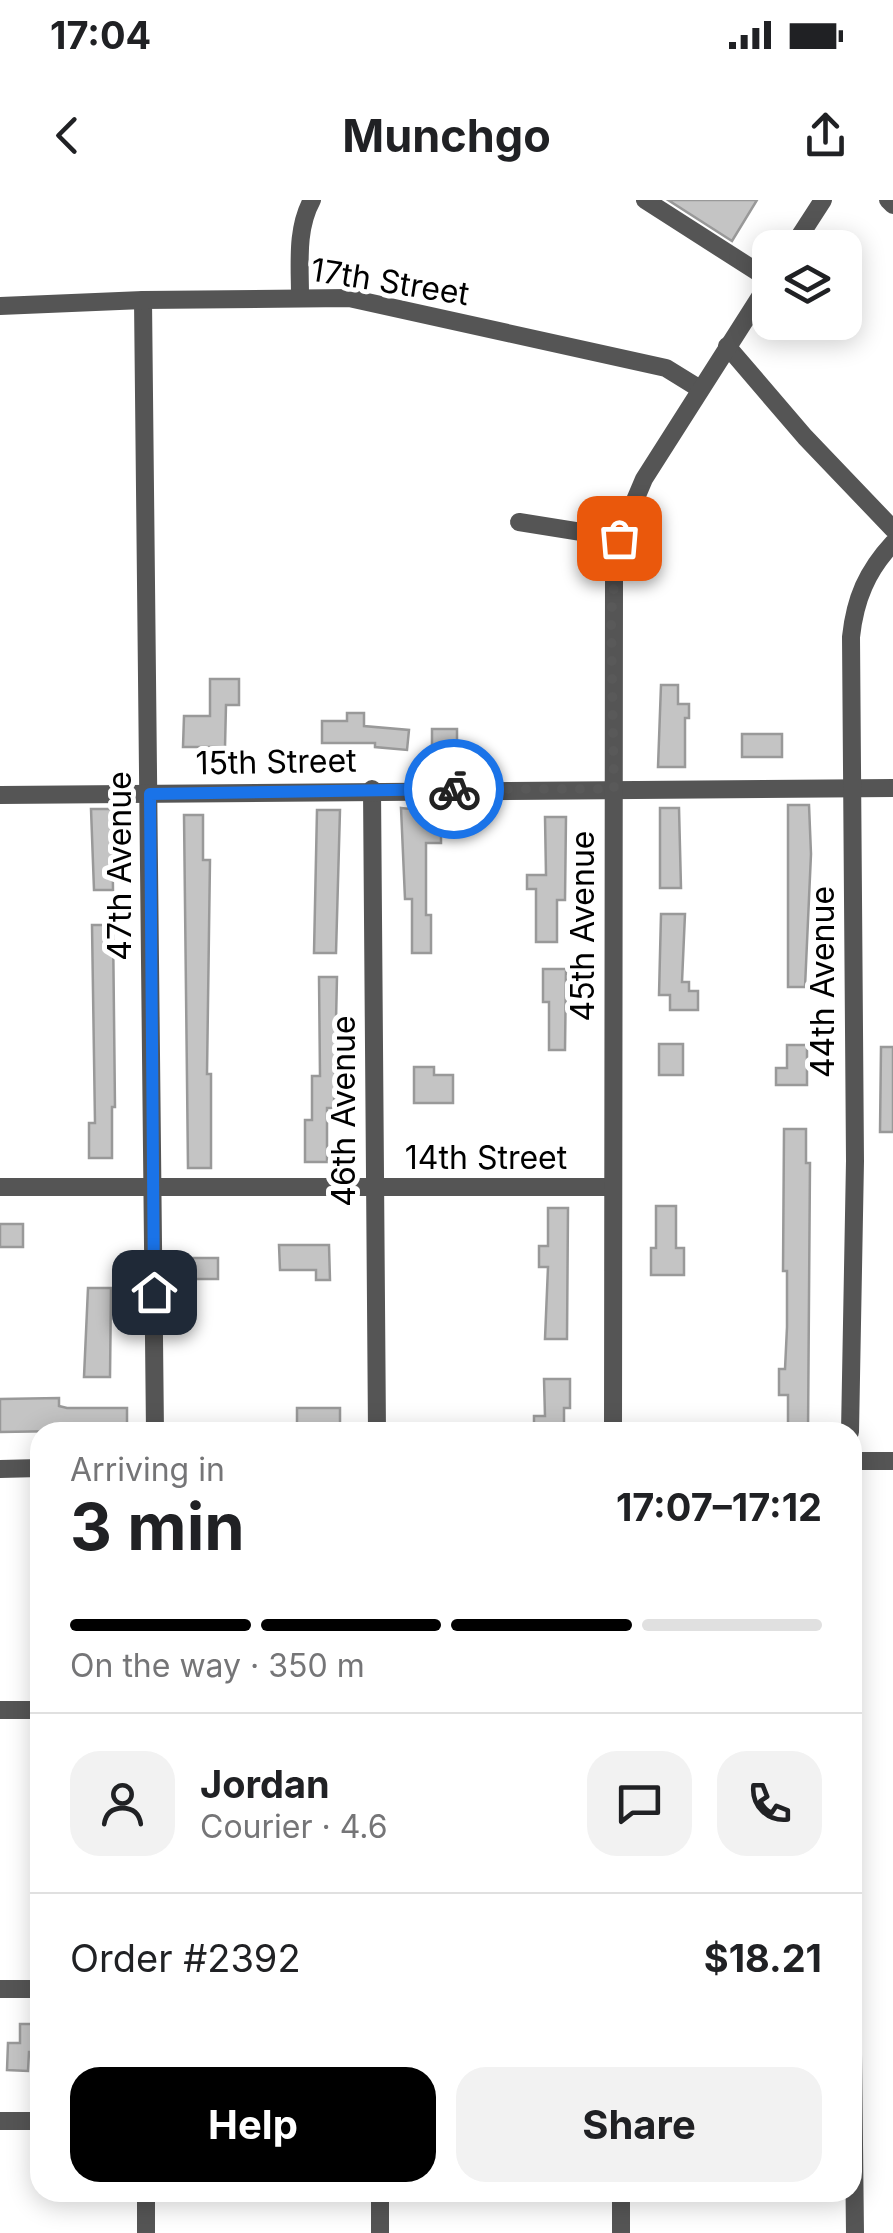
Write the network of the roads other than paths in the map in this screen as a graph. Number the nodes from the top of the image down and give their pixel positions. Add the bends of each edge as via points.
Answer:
1 (312, 200) edge
2 (645, 200) edge
3 (823, 200) edge
4 (804, 230) edge
5 (752, 269) edge
6 (300, 296) junction
7 (143, 300) junction
8 (0, 306) edge
9 (752, 308) edge
10 (727, 346) junction
11 (700, 390) junction
12 (519, 522) dead end
13 (893, 529) edge
14 (619, 538) junction
15 (893, 543) edge
16 (852, 788) junction
17 (893, 788) edge
18 (614, 789) junction
19 (372, 790) junction
20 (150, 794) junction
21 (0, 795) edge
22 (0, 1187) edge
23 (152, 1188) junction
24 (374, 1188) junction
25 (612, 1188) junction
26 (155, 1422) edge
27 (377, 1422) edge
28 (613, 1422) edge
29 (850, 1422) edge
30 (862, 1461) edge
31 (893, 1461) edge
32 (0, 1468) edge
33 (30, 1468) edge
34 (0, 1710) edge
35 (30, 1710) edge
36 (0, 1989) edge
37 (30, 1989) edge
38 (30, 2120) edge
39 (0, 2122) edge
40 (146, 2202) edge
41 (380, 2202) edge
42 (620, 2202) edge
43 (856, 2202) edge
44 (146, 2233) edge
45 (380, 2233) edge
46 (621, 2233) edge
47 (856, 2233) edge

1 - 6 street via 300,238
2 - 5 street
3 - 4 street
6 - 7 street, 17th Street
6 - 11 street, 17th Street via 401,308 666,368
7 - 8 street, 17th Street
7 - 20 street, 47th Avenue
9 - 10 street, 45th Avenue
10 - 11 street, 45th Avenue
10 - 13 street
11 - 14 street, 45th Avenue via 644,478
12 - 14 street
14 - 18 street, 45th Avenue via 611,615
15 - 16 street, 44th Avenue via 867,576 854,613
16 - 17 street, 15th Street
16 - 18 street, 15th Street
16 - 29 street, 44th Avenue
18 - 19 street, 15th Street
18 - 25 street, 45th Avenue
19 - 20 street, 15th Street
19 - 24 street, 46th Avenue
20 - 21 street, 15th Street
20 - 23 street, 47th Avenue
22 - 23 street, 14th Street
23 - 24 street, 14th Street
23 - 26 street, 47th Avenue
24 - 25 street, 14th Street
24 - 27 street, 46th Avenue
25 - 28 street, 45th Avenue
30 - 31 street
32 - 33 street
34 - 35 street
36 - 37 street
38 - 39 street
40 - 44 street
41 - 45 street
42 - 46 street
43 - 47 street

